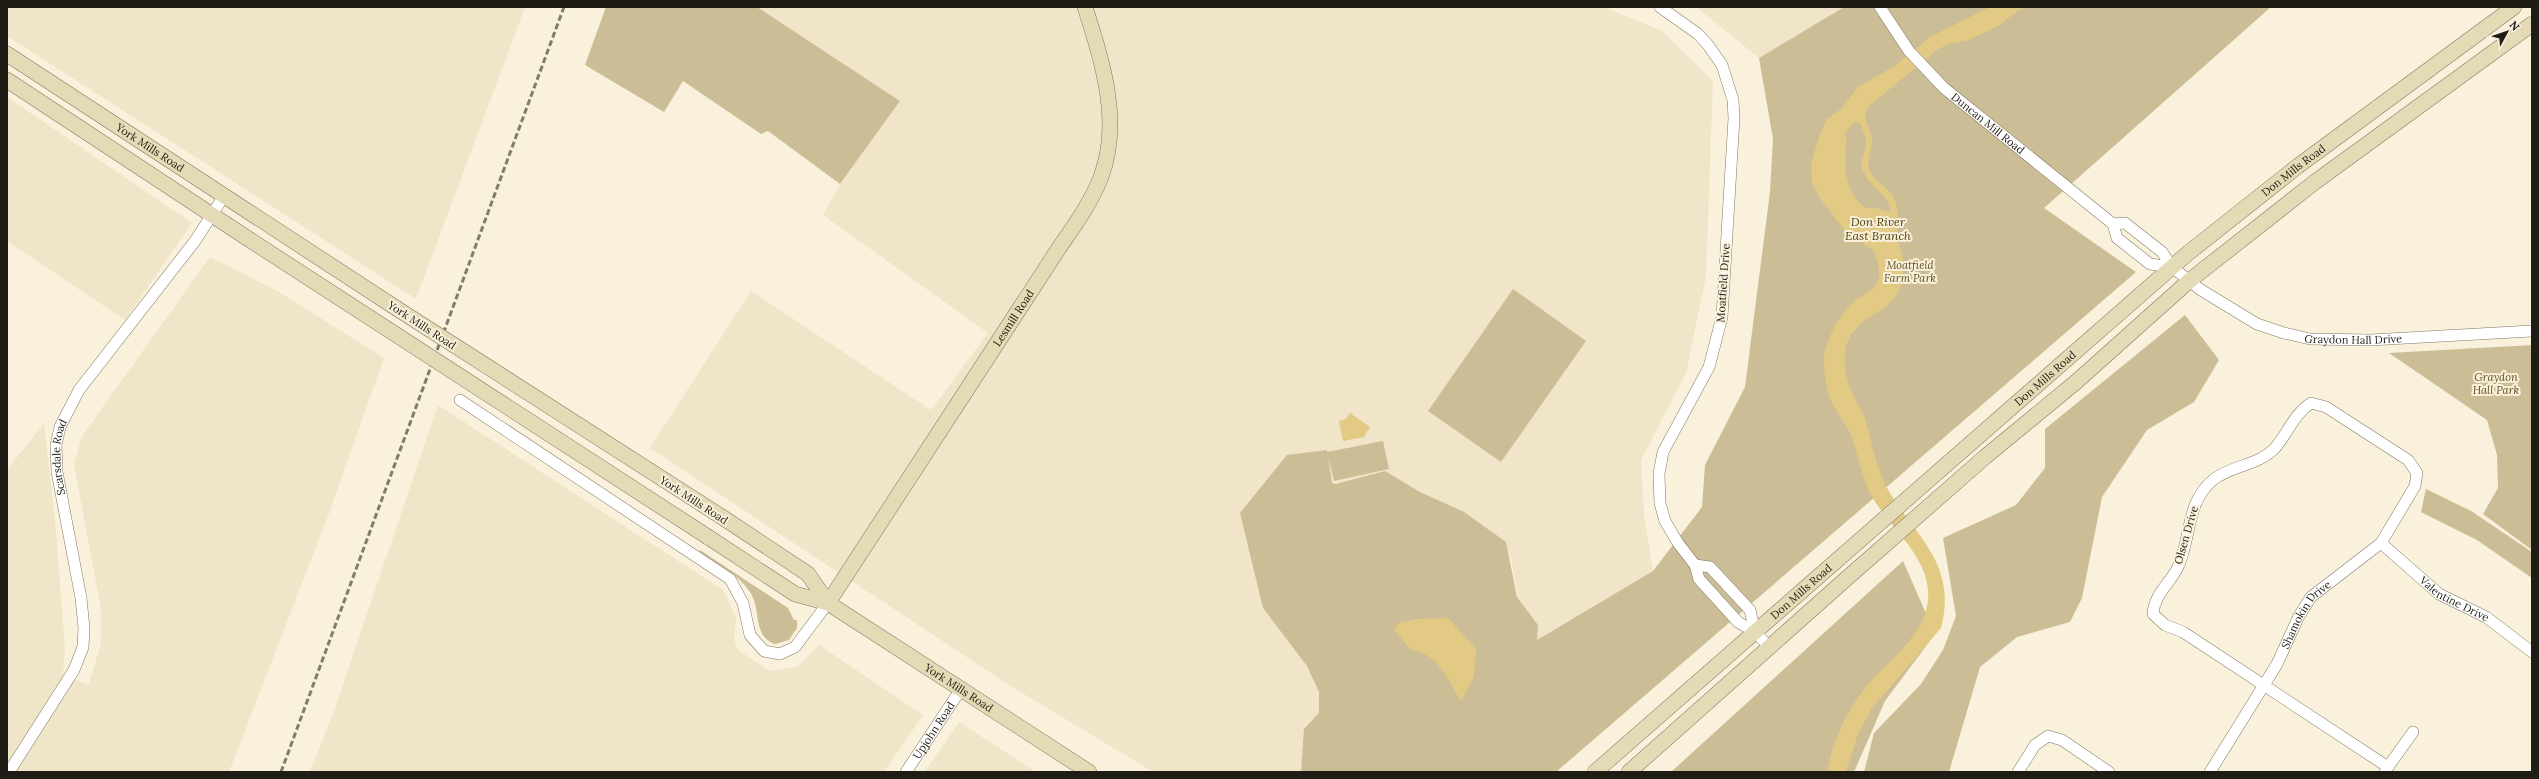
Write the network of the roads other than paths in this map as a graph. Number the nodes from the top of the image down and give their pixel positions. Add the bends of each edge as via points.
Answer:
1 (1085, 7) edge
2 (1660, 7) edge
3 (1880, 7) edge
4 (2514, 7) edge
5 (2532, 24) edge
6 (7, 54) edge
7 (7, 80) edge
8 (224, 196) junction
9 (213, 215) junction
10 (2113, 224) junction
11 (2172, 267) junction
12 (2189, 281) junction
13 (2532, 331) edge
14 (460, 400) dead end
15 (2417, 473) joint
16 (2381, 543) junction
17 (1695, 565) junction
18 (828, 603) junction
19 (1755, 632) junction
20 (1769, 647) junction
21 (2532, 652) edge
22 (2263, 684) junction
23 (961, 689) junction
24 (2413, 732) dead end
25 (2386, 769) edge
26 (9, 772) edge
27 (906, 772) edge
28 (1089, 772) edge
29 (1595, 772) edge
30 (1629, 772) edge
31 (2018, 772) edge
32 (2109, 772) edge
33 (2210, 772) edge

1 - 18 main road, Lesmill Road via 1107,89 1110,113 1107,156 1101,178 1091,199
2 - 17 street, Moatfield Drive via 1698,34 1708,45 1722,65 1734,100 1722,317 1717,341 1699,389 1673,431 1663,452 1658,474 1660,503 1665,521
3 - 10 street, Duncan Mill Road via 1909,51 1944,88
4 - 11 main road, Don Mills Road via 2298,166
5 - 12 main road, Don Mills Road via 2316,182
6 - 8 main road, York Mills Road
7 - 9 main road, York Mills Road
8 - 9 street, Scarsdale Road
8 - 18 main road, York Mills Road, bridge via 808,574
9 - 18 main road, York Mills Road, bridge via 795,594
9 - 26 street, Scarsdale Road via 81,387 60,427 56,444 57,472 81,598 83,649 74,670
10 - 11 street, Duncan Mill Road via 2125,222 2162,252
10 - 11 street, Duncan Mill Road via 2117,238 2150,264
11 - 12 street, Duncan Mill Road
11 - 19 main road, Don Mills Road
12 - 13 street, Graydon Hall Drive via 2257,324 2284,334 2310,339 2370,340
12 - 20 main road, Don Mills Road
14 - 18 street via 730,579 743,603 750,635 764,651 780,654 796,647
15 - 16 street, Shamokin Drive via 2416,486
15 - 22 street, Olsen Drive via 2408,460 2326,407 2311,403 2302,408 2275,448 2260,459 2214,479 2197,498 2183,554 2176,570 2156,600 2153,614 2165,625 2183,632
16 - 21 street, Valentine Drive via 2439,594 2486,617
16 - 22 street, Shamokin Drive via 2311,597
17 - 19 street, Moatfield Drive via 1699,579 1738,622
17 - 19 street via 1710,567 1750,610
18 - 23 main road, York Mills Road
19 - 20 street, Moatfield Drive
19 - 29 main road, Don Mills Road
20 - 30 main road, Don Mills Road
22 - 25 street, Olsen Drive
22 - 33 street, Shamokin Drive
23 - 27 street, Upjohn Road
23 - 28 main road, York Mills Road
24 - 25 street, Olsen Drive
31 - 32 street via 2035,745 2048,736 2062,740

